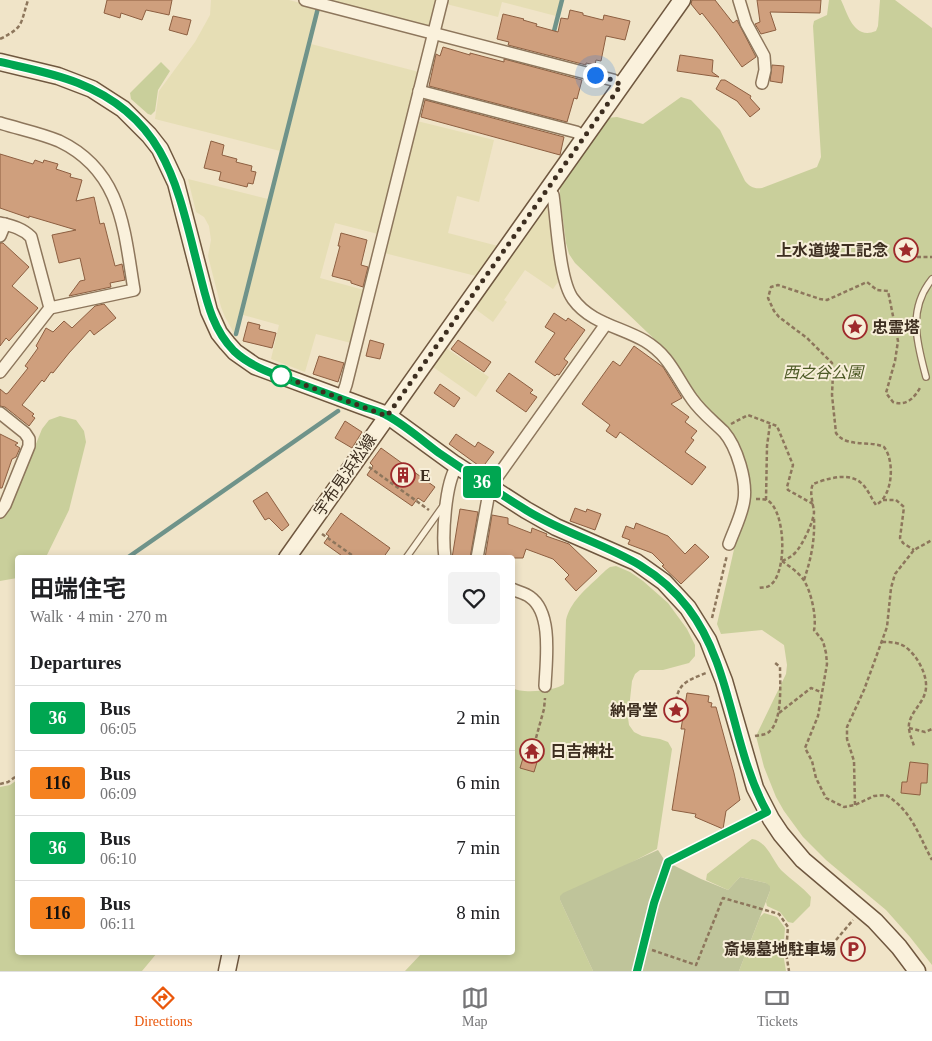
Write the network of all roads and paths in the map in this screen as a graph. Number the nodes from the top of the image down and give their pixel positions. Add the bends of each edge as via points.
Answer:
1 (28, 0) edge
2 (305, 0) edge
3 (442, 0) edge
4 (682, 0) edge
5 (739, 0) edge
6 (434, 33) junction
7 (0, 39) edge
8 (0, 62) edge
9 (762, 83) dead end
10 (621, 85) junction
11 (419, 91) junction
12 (0, 123) edge
13 (584, 137) junction
14 (547, 190) junction
15 (2, 223) edge
16 (0, 236) edge
17 (917, 257) dead end
18 (932, 257) edge
19 (932, 279) edge
20 (50, 308) junction
21 (606, 324) junction
22 (0, 372) edge
23 (926, 377) joint
24 (341, 398) junction
25 (0, 413) edge
26 (387, 416) junction
27 (770, 424) junction
28 (722, 431) junction
29 (457, 466) junction
30 (370, 468) dead end
31 (490, 487) junction
32 (448, 499) junction
33 (744, 499) junction
34 (766, 500) junction
35 (883, 500) junction
36 (813, 504) junction
37 (0, 512) edge
38 (437, 515) junction
39 (814, 515) junction
40 (323, 534) dead end
41 (932, 540) edge
42 (729, 544) joint
43 (914, 550) junction
44 (289, 555) edge
45 (352, 555) edge
46 (408, 555) edge
47 (446, 555) edge
48 (478, 555) edge
49 (782, 561) junction
50 (804, 580) junction
51 (758, 588) dead end
52 (515, 590) edge
53 (714, 609) dead end
54 (882, 642) junction
55 (774, 662) dead end
56 (709, 672) dead end
57 (546, 686) dead end
58 (821, 692) junction
59 (676, 707) dead end
60 (544, 709) dead end
61 (779, 713) junction
62 (908, 728) junction
63 (932, 729) edge
64 (750, 737) dead end
65 (536, 738) dead end
66 (914, 746) dead end
67 (15, 777) edge
68 (0, 784) edge
69 (855, 805) junction
70 (767, 812) junction
71 (932, 860) edge
72 (856, 917) dead end
73 (836, 940) dead end
74 (643, 947) junction
75 (231, 955) edge
76 (228, 971) edge
77 (637, 971) edge
78 (788, 971) edge
79 (917, 971) edge

1 - 7 path via 19,28
2 - 6 street
3 - 6 street
4 - 10 street, 宇布見浜松線
5 - 9 street via 746,23 764,56
6 - 10 street via 613,80
6 - 11 street
8 - 24 street via 67,79 92,89 137,121 160,150 176,182 209,310 219,333 235,352 255,366
10 - 13 street, 宇布見浜松線
11 - 13 street via 576,132
11 - 24 street
12 - 20 street via 56,140 82,155 110,189 121,216 134,290
13 - 14 street, 宇布見浜松線
14 - 21 street via 553,195 568,292 581,308
14 - 26 street, 宇布見浜松線
15 - 16 street
15 - 20 street via 31,236
17 - 18 path
19 - 23 lane via 923,293 916,318
20 - 22 street
21 - 28 street via 644,340 668,360 694,402
21 - 31 street
23 - 35 path via 913,398 903,404 893,402 886,393 898,341 888,290 877,290 868,282 827,300 778,285 771,287 768,298 774,312 832,363 836,434 843,440 879,444 887,450 890,482
24 - 26 street
25 - 37 street via 25,433 29,446
26 - 29 street
26 - 44 street, 宇布見浜松線
27 - 28 path via 748,415
27 - 34 path
27 - 36 path via 777,426 793,465 788,490
28 - 33 street via 737,453
29 - 31 street
29 - 32 street via 452,474
30 - 38 path
31 - 48 street
31 - 70 street via 556,527 636,562 677,594 708,640 724,681 750,772
32 - 38 lane
32 - 47 street via 444,530
33 - 34 path
33 - 42 street
34 - 49 path via 773,505 780,522
35 - 36 path via 876,505 858,480 842,477 813,484
35 - 43 path via 896,500 904,507 900,538
36 - 39 path
38 - 46 lane
39 - 49 path via 799,549
39 - 50 path via 812,557
40 - 45 path
41 - 43 path
42 - 53 path
43 - 54 path via 895,574
49 - 50 path
49 - 51 path via 771,585
50 - 58 path via 815,612 814,630 826,652
52 - 57 street via 531,597 543,615
54 - 62 path via 894,642 905,647 914,655 926,681 923,700 912,715
54 - 69 path via 847,727 854,761
55 - 61 path via 780,667
56 - 59 path via 683,685 677,693
58 - 61 path via 811,688
58 - 69 path via 818,716 806,748 826,798 844,807
60 - 65 path
61 - 64 path via 772,730
62 - 63 path via 925,732
62 - 66 path
67 - 68 path
69 - 71 path via 874,796 886,795 896,801 920,832
70 - 74 lane via 668,862
70 - 79 street via 780,834 803,860 875,921
72 - 73 path
74 - 77 lane
74 - 78 path via 696,965 722,898 779,914 788,927
75 - 76 street

